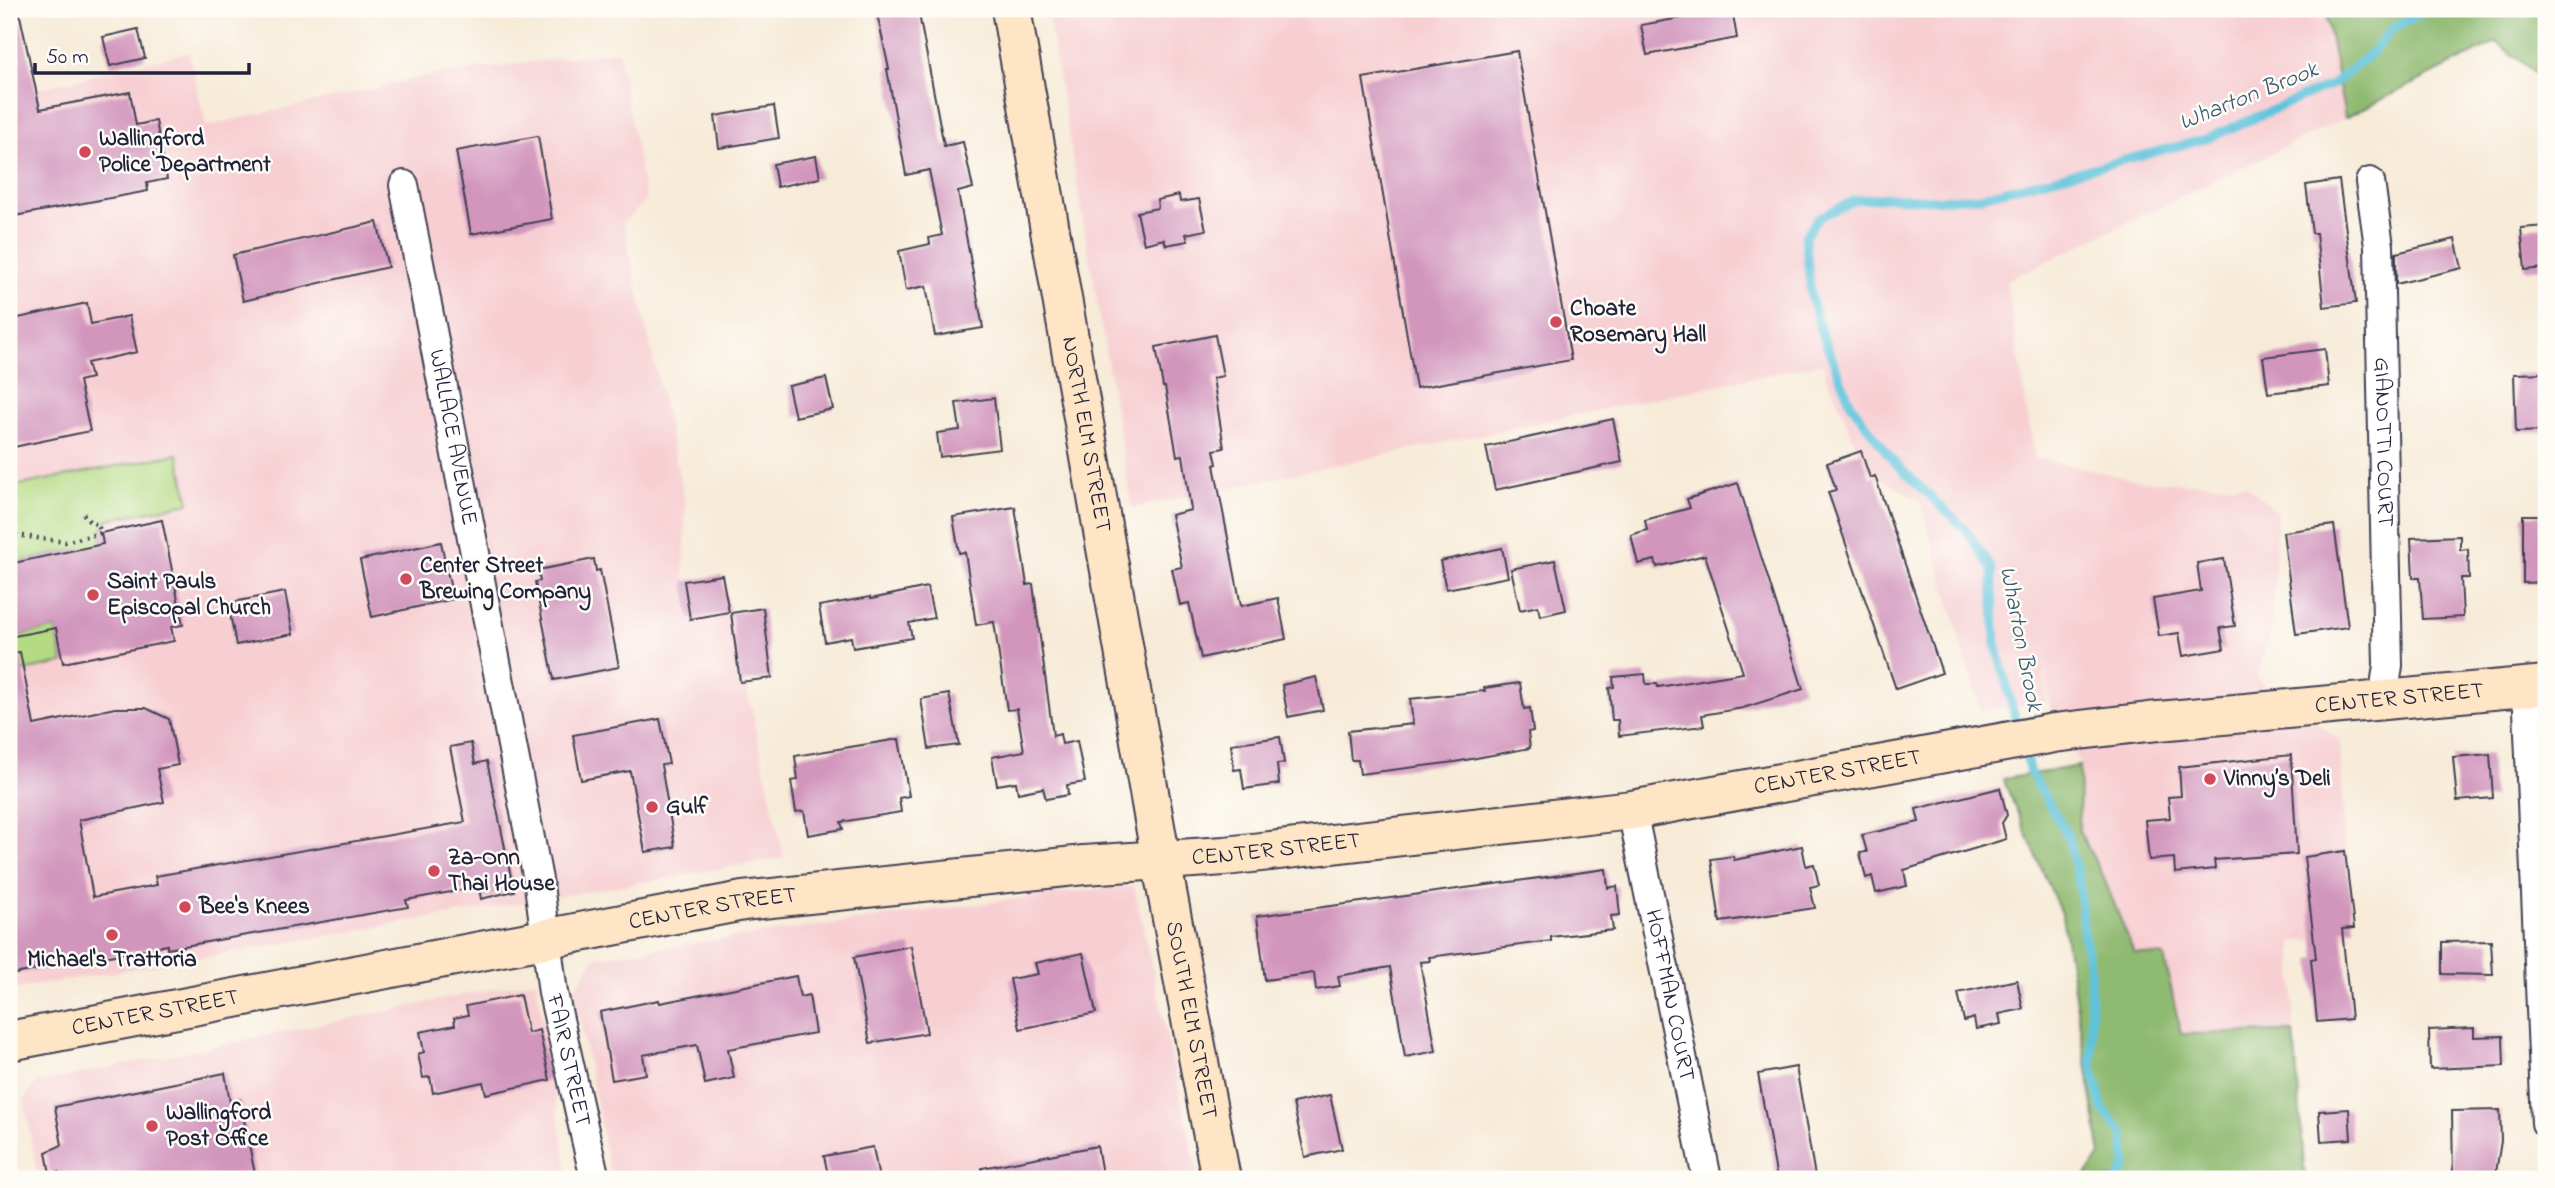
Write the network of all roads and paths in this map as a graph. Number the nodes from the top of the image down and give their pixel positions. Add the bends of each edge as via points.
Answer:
1 (1011, 9) edge
2 (2370, 182) dead end
3 (404, 185) dead end
4 (82, 512) dead end
5 (9, 534) edge
6 (2537, 686) edge
7 (2383, 701) junction
8 (1632, 810) junction
9 (1161, 860) junction
10 (546, 939) junction
11 (9, 1041) edge
12 (2546, 1123) edge
13 (595, 1179) edge
14 (1222, 1179) edge
15 (1707, 1179) edge

1 - 9 main road, NORTH ELM STREET
2 - 7 street, GIANOTTI COURT via 2379,246 2388,665
3 - 10 street, WALLACE AVENUE via 532,845
4 - 5 path via 101,533 65,542
6 - 7 main road, CENTER STREET
6 - 12 street via 2530,721
7 - 8 main road, CENTER STREET via 2054,733
8 - 9 main road, CENTER STREET
8 - 15 street, HOFFMAN COURT
9 - 10 main road, CENTER STREET via 768,898
9 - 14 main road, SOUTH ELM STREET
10 - 11 main road, CENTER STREET
10 - 13 street, FAIR STREET

